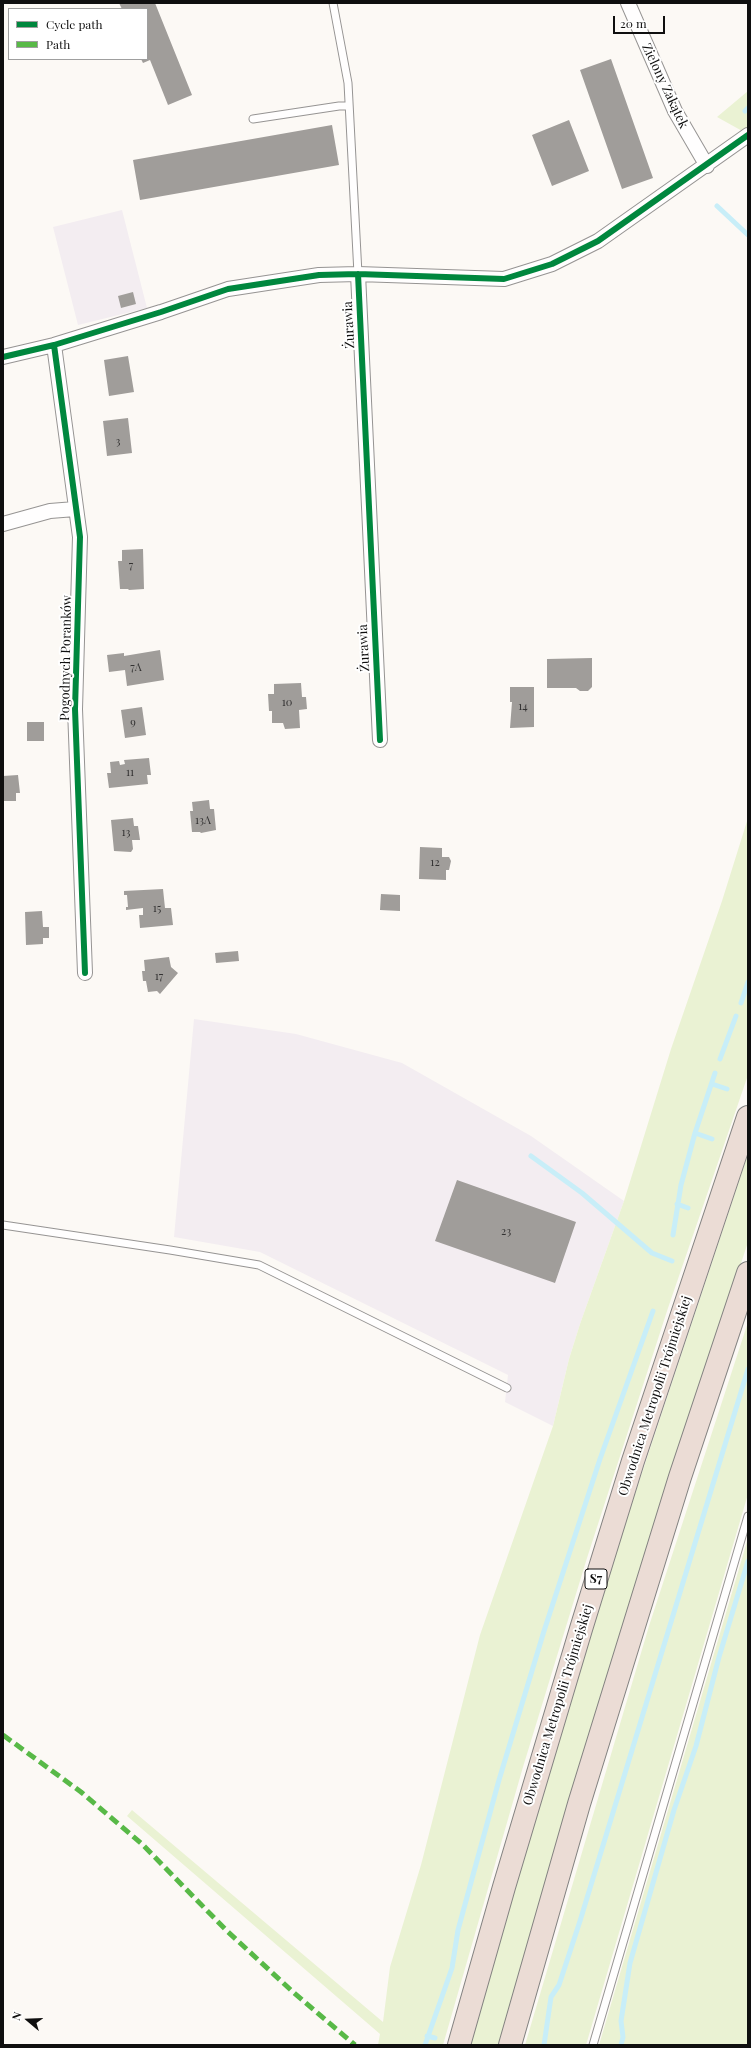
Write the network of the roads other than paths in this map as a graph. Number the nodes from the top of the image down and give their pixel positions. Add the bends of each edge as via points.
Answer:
1 (333, 3) edge
2 (628, 3) edge
3 (349, 106) junction
4 (253, 119) dead end
5 (748, 135) edge
6 (707, 166) junction
7 (358, 274) junction
8 (54, 345) junction
9 (3, 358) edge
10 (75, 509) junction
11 (3, 524) edge
12 (380, 740) dead end
13 (85, 973) dead end
14 (748, 1117) edge
15 (3, 1225) edge
16 (748, 1273) edge
17 (506, 1388) dead end
18 (748, 1516) edge
19 (459, 2045) edge
20 (510, 2045) edge
21 (593, 2045) edge

1 - 3 lane via 348,82
2 - 6 street, Zielony Zakątek via 675,111
3 - 4 lane
3 - 7 lane
5 - 6 street
6 - 7 street via 598,241 552,264 504,278
7 - 8 street via 319,275 228,289
7 - 12 street, Żurawia
8 - 9 street
8 - 10 street, Pogodnych Poranków
10 - 11 street via 50,511
10 - 13 street, Pogodnych Poranków via 80,537 75,709
14 - 19 highway, Obwodnica Metropolii Trójmiejskiej / S7 via 633,1461
15 - 17 lane via 259,1265
16 - 20 highway via 680,1477 579,1804
18 - 21 lane

